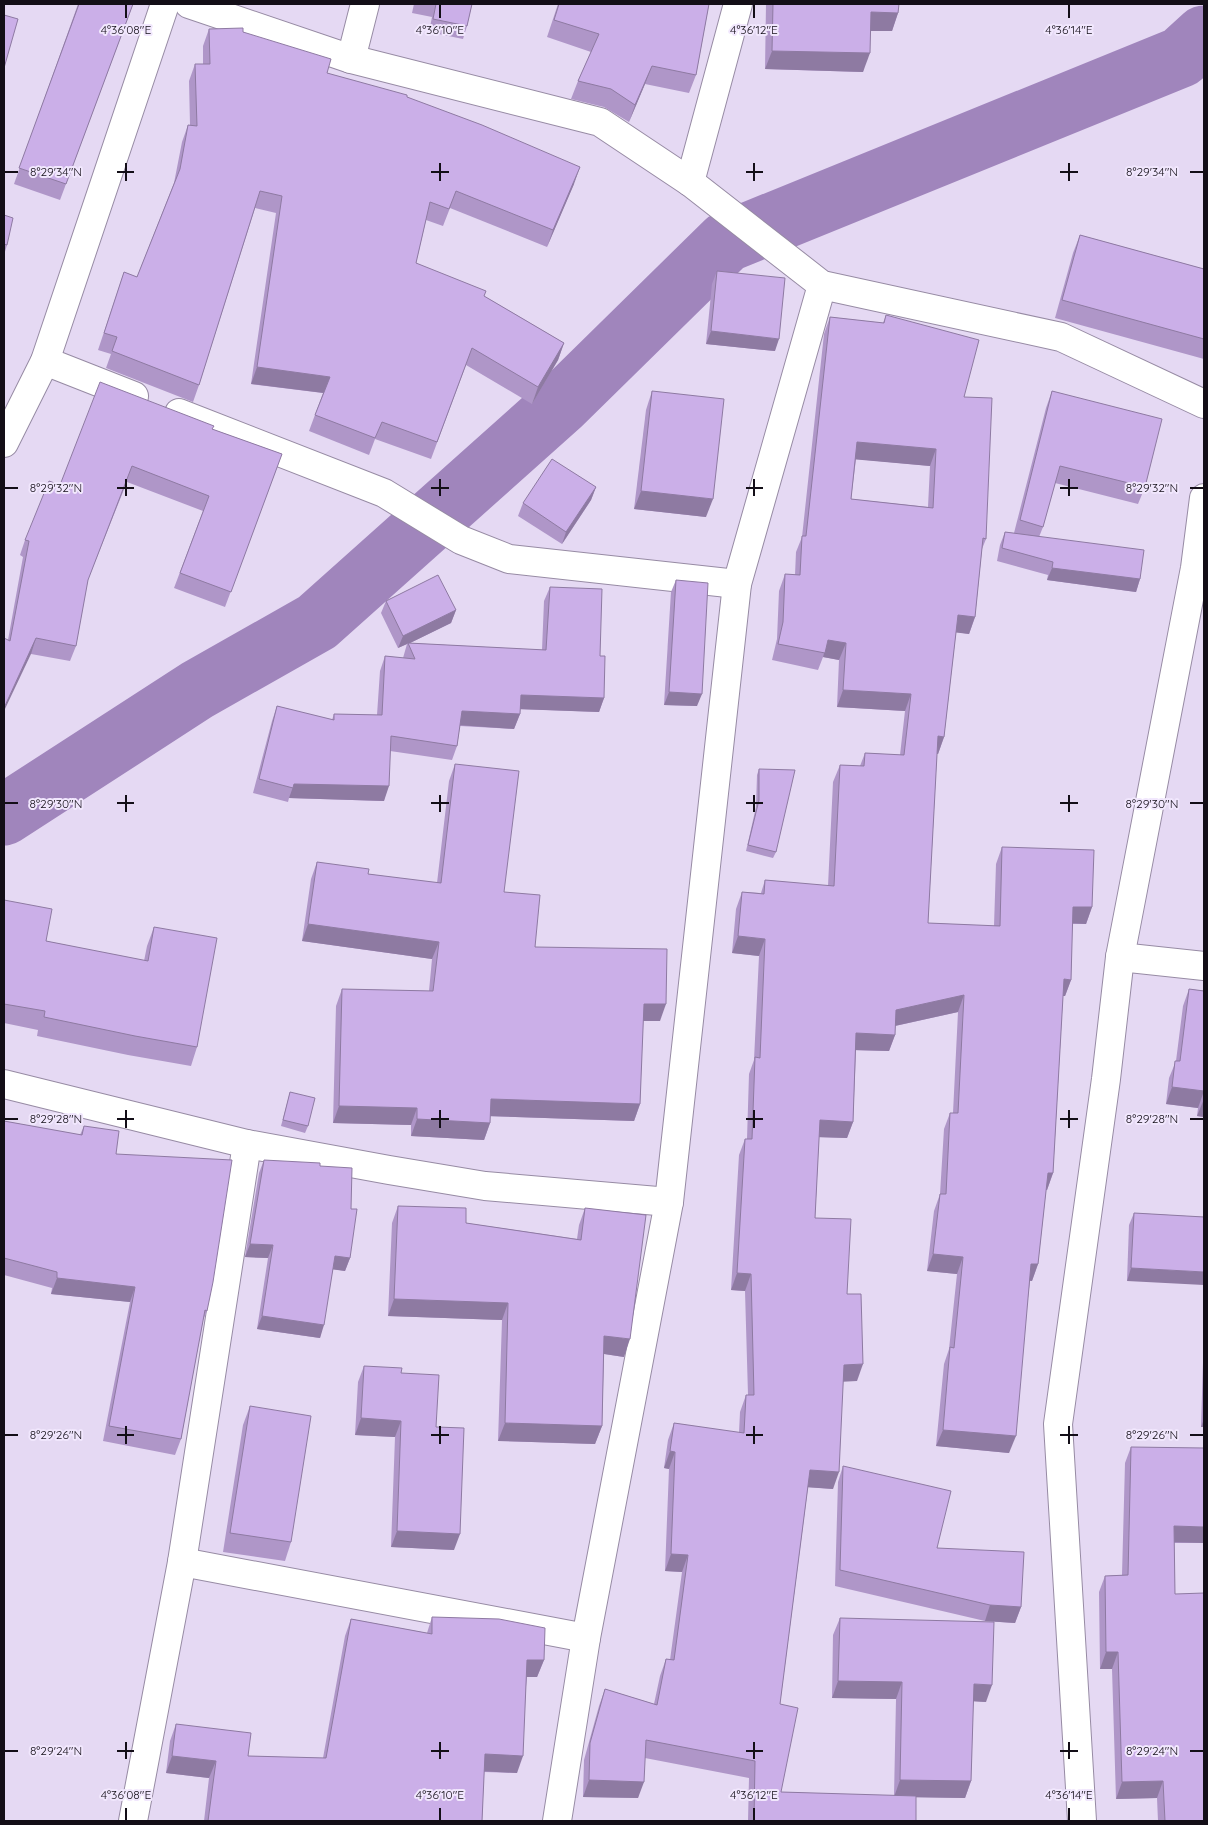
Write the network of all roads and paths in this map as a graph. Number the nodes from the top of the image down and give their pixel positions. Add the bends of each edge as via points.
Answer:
1 (165, 4) edge
2 (189, 4) edge
3 (365, 4) edge
4 (738, 4) edge
5 (351, 58) junction
6 (690, 182) junction
7 (822, 285) junction
8 (45, 361) junction
9 (1204, 404) edge
10 (4, 443) edge
11 (1204, 498) edge
12 (737, 584) junction
13 (1120, 957) junction
14 (1204, 966) edge
15 (4, 1084) edge
16 (247, 1144) junction
17 (669, 1202) junction
18 (182, 1562) junction
19 (586, 1638) junction
20 (132, 1821) edge
21 (557, 1821) edge
22 (1082, 1821) edge

1 - 8 street
2 - 5 street
3 - 5 street
4 - 6 street
5 - 6 street via 600,122
6 - 7 street
7 - 9 street via 1062,337
7 - 12 street
8 - 10 street
8 - 12 street via 384,493 461,540 509,559
11 - 13 street via 1195,568
12 - 17 street
13 - 14 street
13 - 22 street via 1058,1424
15 - 16 street
16 - 17 street via 485,1186
16 - 18 street
17 - 19 street
18 - 19 street
18 - 20 street
19 - 21 street

